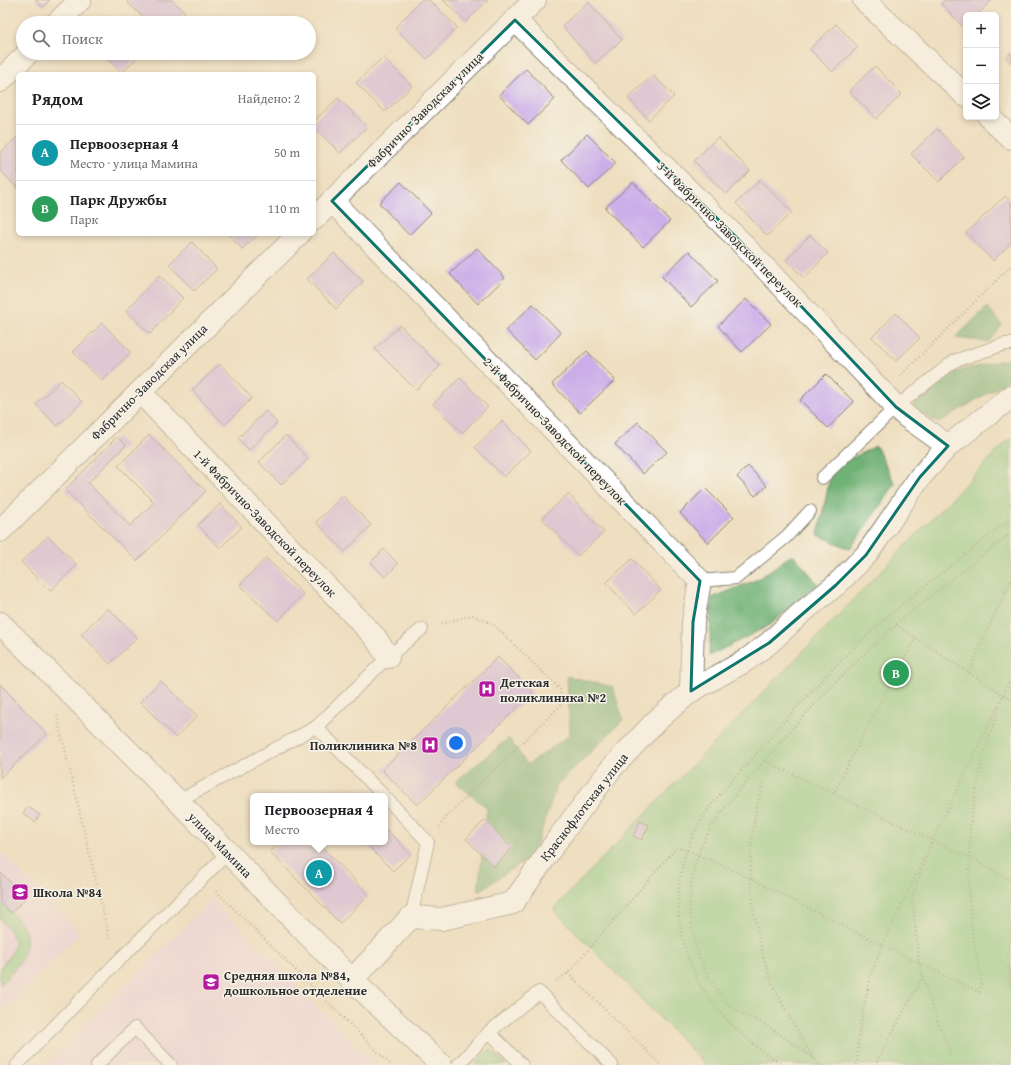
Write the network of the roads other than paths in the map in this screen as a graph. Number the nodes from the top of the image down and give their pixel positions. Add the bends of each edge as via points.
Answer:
1 (80, 0) edge
2 (535, 0) edge
3 (864, 0) edge
4 (64, 16) edge
5 (515, 20) junction
6 (21, 60) edge
7 (0, 81) edge
8 (963, 93) edge
9 (991, 120) edge
10 (1011, 138) edge
11 (332, 201) junction
12 (316, 217) edge
13 (297, 236) edge
14 (1011, 344) edge
15 (140, 392) junction
16 (1011, 397) edge
17 (890, 400) junction
18 (948, 446) junction
19 (822, 478) dead end
20 (810, 511) dead end
21 (0, 531) edge
22 (700, 581) junction
23 (1, 625) edge
24 (422, 629) road end
25 (388, 657) junction
26 (691, 692) junction
27 (316, 727) junction
28 (380, 793) edge
29 (178, 801) junction
30 (388, 801) edge
31 (228, 853) junction
32 (411, 917) junction
33 (352, 980) junction
34 (489, 1032) junction
35 (17, 1065) edge
36 (97, 1065) edge
37 (171, 1065) edge
38 (441, 1065) edge
39 (458, 1065) edge
40 (522, 1065) edge
41 (612, 1065) edge

1 - 4 street
2 - 5 street, Фабрично-Заводская улица
3 - 8 street
5 - 11 street, Фабрично-Заводская улица
5 - 17 street, 3-й Фабрично-Заводской переулок via 735,236
6 - 7 street
9 - 10 street
11 - 12 street, Фабрично-Заводская улица
11 - 22 street, 2-й Фабрично-Заводской переулок
13 - 15 street, Фабрично-Заводская улица
14 - 17 lane via 954,361
15 - 21 street, Фабрично-Заводская улица
15 - 25 street, 1-й Фабрично-Заводской переулок via 375,637
16 - 18 street, Краснофлотская улица
17 - 18 street, 3-й Фабрично-Заводской переулок via 907,417
17 - 19 lane
18 - 26 street, Краснофлотская улица via 920,477 866,555 836,584 769,643
20 - 22 lane via 786,537 736,578
22 - 26 street via 693,622
23 - 29 street, улица Мамина
24 - 25 lane
25 - 27 lane
26 - 32 street, Краснофлотская улица via 656,721 611,769 513,903 442,919
27 - 28 lane
27 - 29 lane
29 - 31 street, улица Мамина
30 - 32 lane via 428,842
31 - 33 street, улица Мамина
31 - 35 lane
32 - 33 street
33 - 38 street, улица Мамина
34 - 39 lane
34 - 40 lane
34 - 41 lane via 539,992
36 - 37 lane via 135,1028

